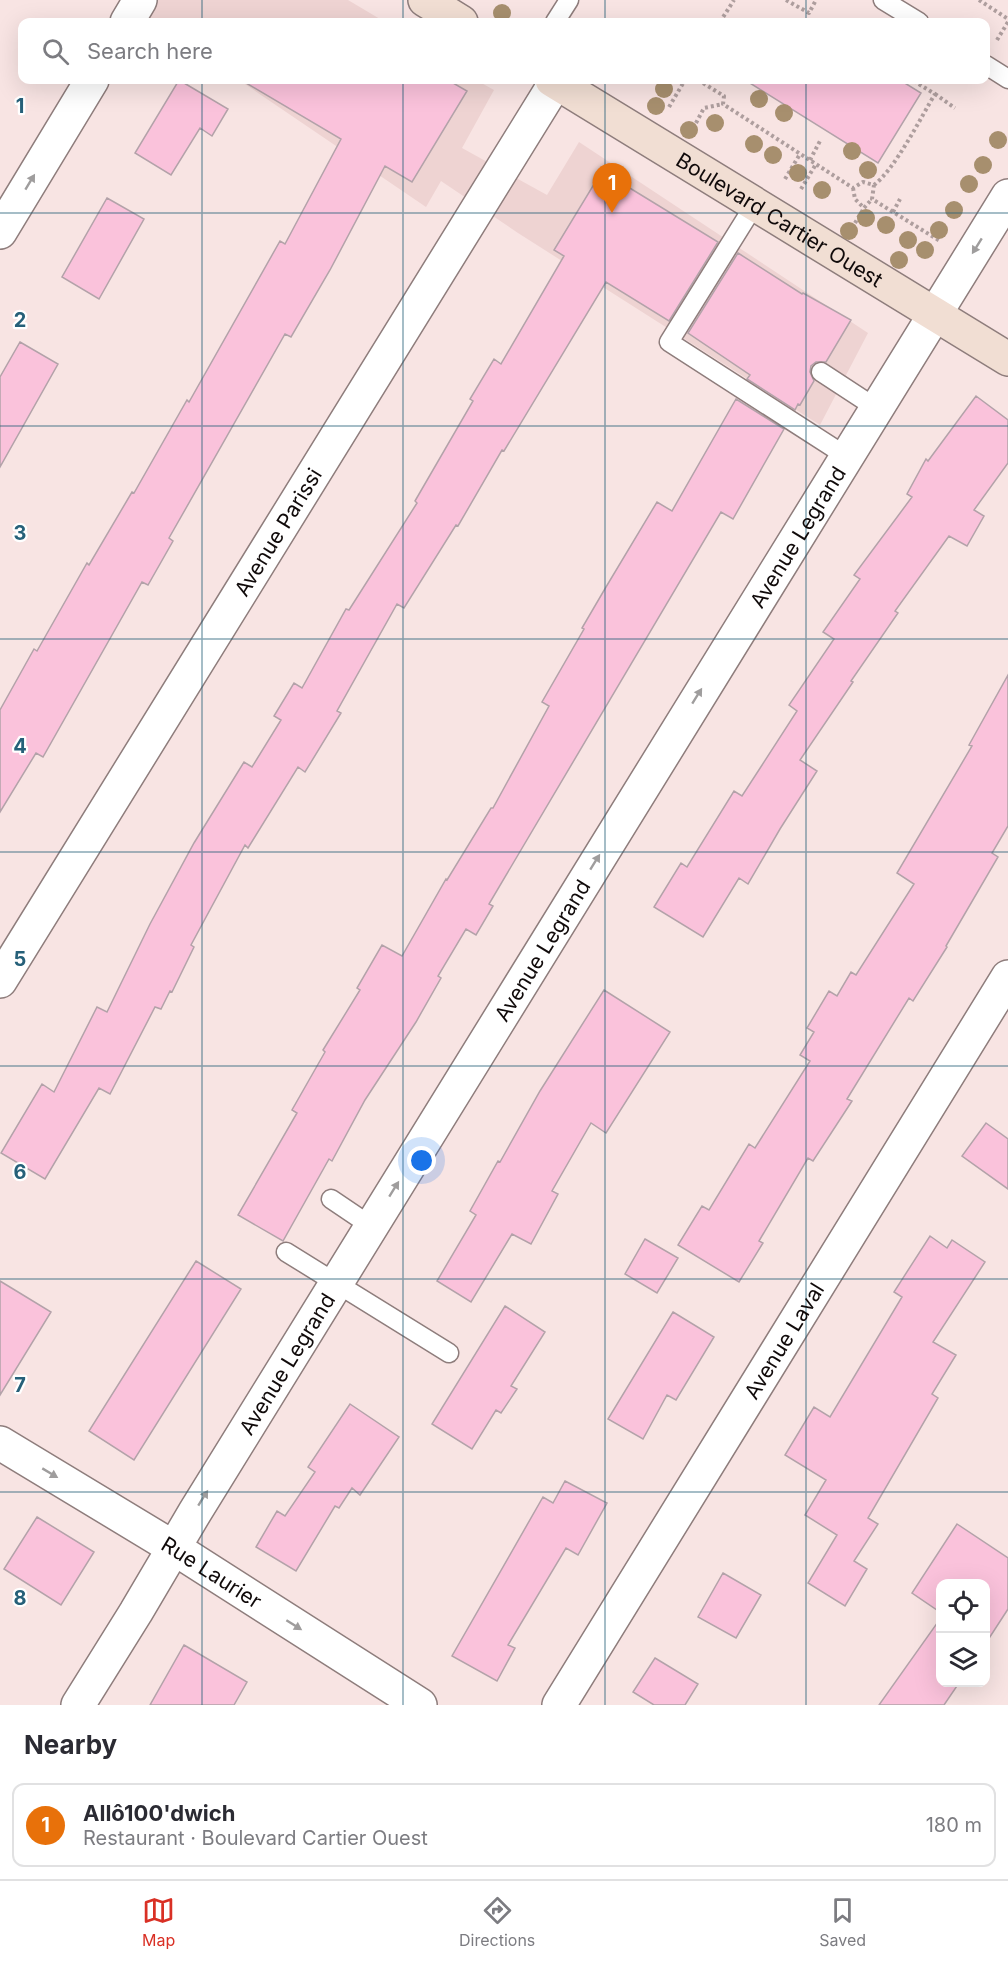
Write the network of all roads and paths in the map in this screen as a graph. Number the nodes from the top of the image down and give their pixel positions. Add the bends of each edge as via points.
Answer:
1 (140, 0) edge
2 (425, 0) edge
3 (569, 0) edge
4 (734, 0) edge
5 (786, 0) edge
6 (816, 0) edge
7 (883, 0) edge
8 (979, 0) edge
9 (129, 18) edge
10 (454, 18) edge
11 (558, 18) edge
12 (723, 18) edge
13 (912, 18) edge
14 (1008, 19) edge
15 (990, 67) edge
16 (1008, 79) edge
17 (90, 84) edge
18 (552, 84) edge
19 (559, 84) edge
20 (683, 84) edge
21 (704, 84) edge
22 (919, 84) edge
23 (935, 94) junction
24 (723, 104) junction
25 (669, 107) dead end
26 (955, 108) dead end
27 (696, 123) dead end
28 (820, 141) dead end
29 (800, 154) junction
30 (810, 160) junction
31 (816, 164) junction
32 (785, 179) dead end
33 (874, 185) junction
34 (853, 188) junction
35 (801, 189) dead end
36 (1008, 196) edge
37 (872, 199) junction
38 (900, 199) dead end
39 (755, 204) junction
40 (864, 208) junction
41 (893, 212) junction
42 (855, 223) dead end
43 (0, 232) edge
44 (945, 244) dead end
45 (936, 315) junction
46 (1008, 359) edge
47 (821, 372) dead end
48 (876, 408) junction
49 (846, 456) junction
50 (1008, 977) edge
51 (0, 981) edge
52 (331, 1199) dead end
53 (371, 1226) junction
54 (286, 1252) dead end
55 (336, 1283) junction
56 (448, 1353) dead end
57 (0, 1443) edge
58 (174, 1548) junction
59 (78, 1705) edge
60 (420, 1705) edge
61 (559, 1705) edge

1 - 9 street
2 - 10 street
3 - 11 lane
4 - 12 path
5 - 6 path via 808,13
7 - 13 lane
8 - 14 path
15 - 16 lane
43 -> 17 street
18 - 51 street, Avenue Parissi
19 - 39 street, Boulevard Cartier Ouest
20 - 25 path
21 - 24 path via 724,96
22 - 23 path
23 - 26 path
23 - 33 path via 894,161
24 - 27 path via 704,108
24 - 29 path
28 - 30 path
29 - 30 path
29 - 32 path
30 - 31 path
31 - 34 path
31 - 35 path
33 - 34 path via 863,182
33 - 37 path
34 - 40 path via 855,199
36 -> 45 street, Avenue Legrand
37 - 40 path
37 - 41 path
38 - 41 path
39 - 45 street, Boulevard Cartier Ouest
39 - 49 lane via 669,342
40 - 42 path
41 - 44 path
45 - 46 street, Boulevard Cartier Ouest
45 - 48 street, Avenue Legrand
47 - 48 lane
48 - 49 street, Avenue Legrand
53 -> 49 street, Avenue Legrand
50 - 61 street, Avenue Laval
52 - 53 lane
53 - 55 street, Avenue Legrand
54 - 55 lane
55 - 56 lane
58 -> 55 street, Avenue Legrand
57 -> 58 street, Rue Laurier
58 - 59 street, Avenue Legrand
58 -> 60 street, Rue Laurier

